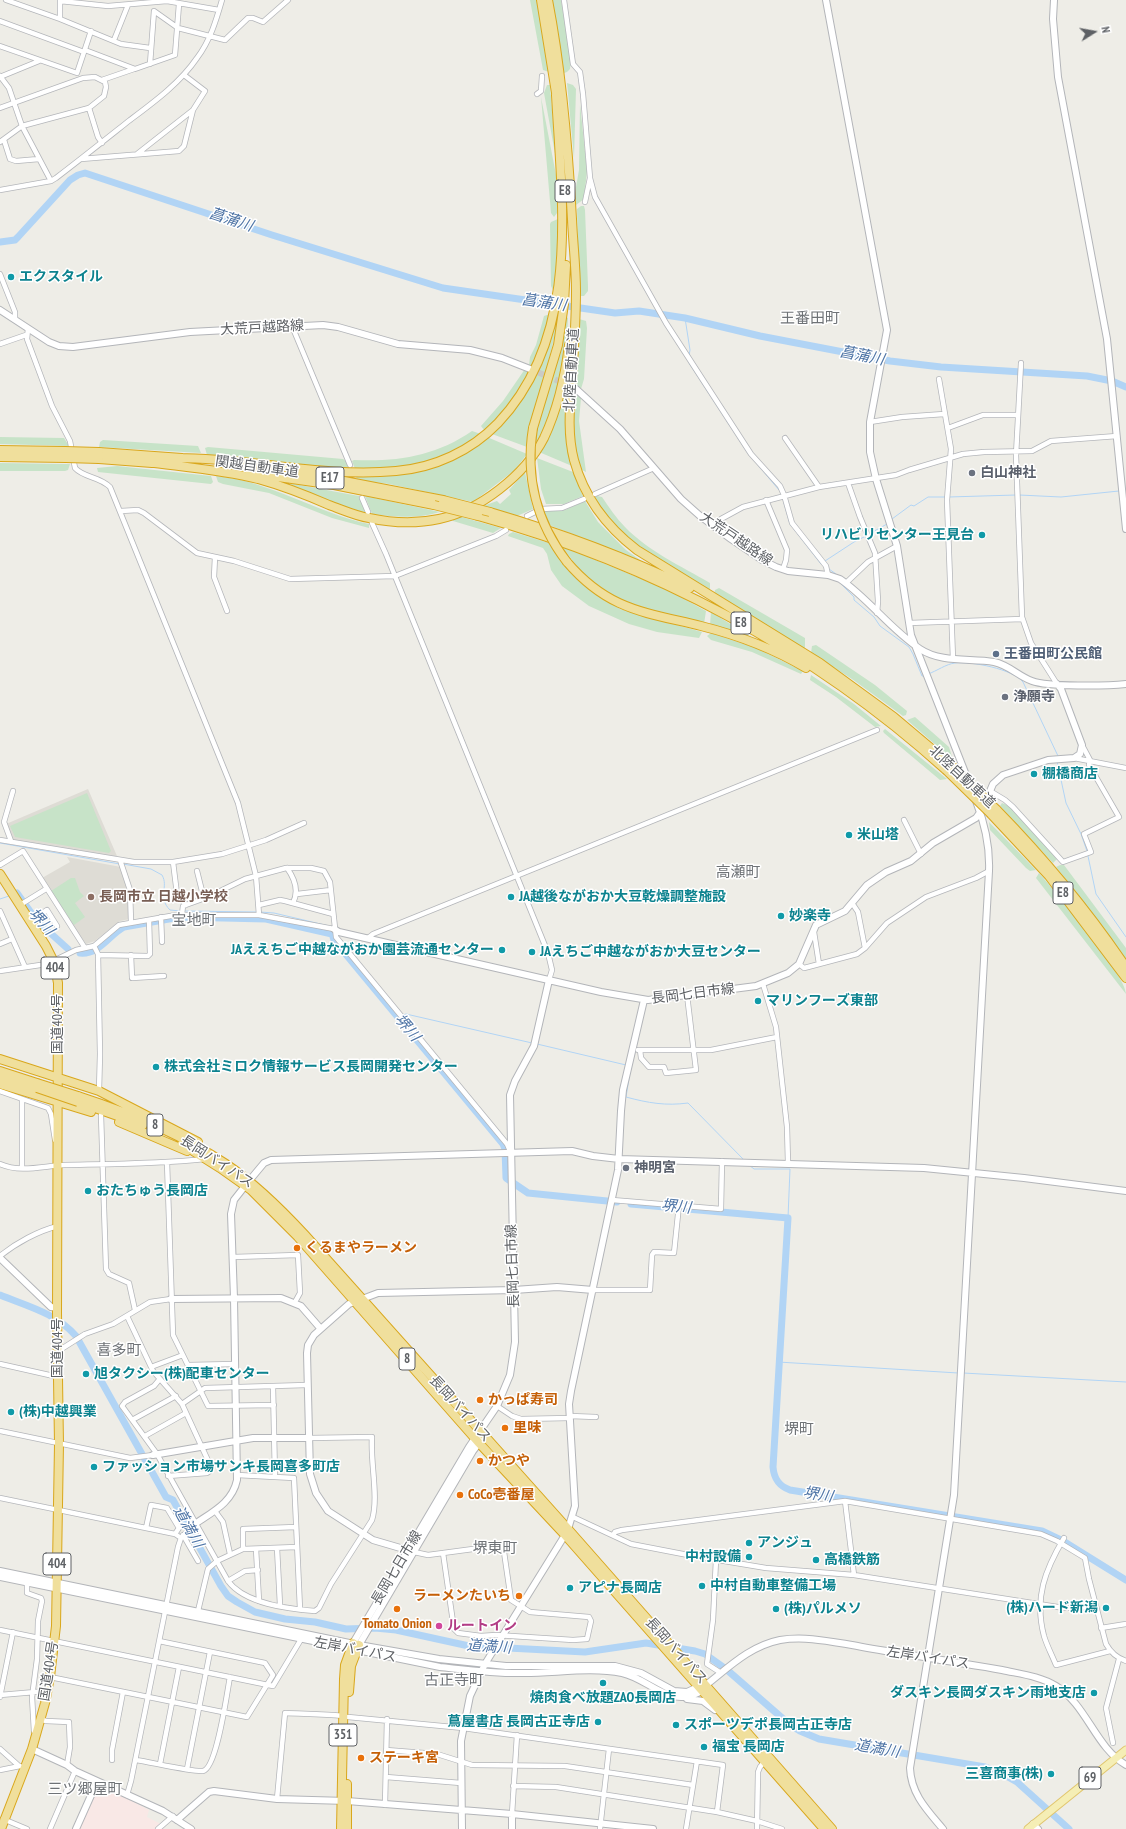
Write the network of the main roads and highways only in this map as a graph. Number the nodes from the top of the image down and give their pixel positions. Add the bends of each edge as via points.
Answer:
1 (541, 0) edge
2 (548, 0) edge
3 (556, 69) junction
4 (558, 91) junction
5 (568, 293) junction
6 (570, 318) junction
7 (0, 450) edge
8 (65, 454) junction
9 (99, 456) junction
10 (0, 457) edge
11 (199, 464) junction
12 (217, 465) junction
13 (508, 524) junction
14 (761, 626) junction
15 (912, 740) junction
16 (949, 768) junction
17 (994, 811) junction
18 (0, 874) edge
19 (2, 883) edge
20 (1126, 967) edge
21 (1126, 978) edge
22 (0, 1059) edge
23 (0, 1070) edge
24 (0, 1077) edge
25 (58, 1077) junction
26 (0, 1084) edge
27 (37, 1086) junction
28 (44, 1098) junction
29 (78, 1099) junction
30 (58, 1102) junction
31 (58, 1147) junction
32 (206, 1159) junction
33 (227, 1165) junction
34 (247, 1184) junction
35 (354, 1647) road end
36 (702, 1687) junction
37 (1126, 1750) edge
38 (344, 1801) junction
39 (2, 1820) edge
40 (1033, 1827) edge
41 (0, 1829) edge
42 (341, 1829) edge
43 (347, 1829) edge
44 (824, 1829) edge
45 (832, 1829) edge

1 - 3 highway, E8
2 - 3 highway, E8
3 - 4 highway, E8
4 - 5 highway via 561,258
4 - 5 highway, E8 via 568,146 572,220
5 - 6 highway
5 - 12 highway via 554,315 537,364 516,400 483,436 448,458 410,469 368,472
6 - 12 highway via 567,359 560,397 543,439 515,476 491,495 448,517 414,522 355,515 275,484 241,476
6 - 14 highway, 北陸自動車道 / E8 via 570,435 577,470 595,506 613,530 637,550
6 - 15 highway, 北陸自動車道 / E8, bridge via 554,360 534,428 530,467 535,499 548,535 567,562 594,588 621,604 651,615 736,636 798,664
7 - 8 highway, 関越自動車道
8 - 9 highway, 関越自動車道, bridge
8 - 10 highway, 関越自動車道
9 - 11 highway, 関越自動車道 / E17 via 147,462
9 - 11 highway, 関越自動車道 / E17 via 178,458
11 - 12 highway, 関越自動車道 / E17
12 - 13 highway, 関越自動車道 / E17, bridge via 434,505
12 - 13 highway, 関越自動車道 / E17, bridge via 338,479 443,500 490,512
13 - 14 highway, 北陸自動車道 / E8 via 572,539 645,567
13 - 15 highway, 北陸自動車道 / E8 via 539,533 643,573 723,613 786,649
14 - 16 highway, 北陸自動車道 / E8 via 820,663 900,722
15 - 16 highway, 北陸自動車道 / E8
16 - 17 highway, 北陸自動車道 / E8, bridge
17 - 20 highway, 北陸自動車道 / E8 via 1052,870
17 - 21 highway, 北陸自動車道 / E8 via 1049,876
18 - 19 highway, 国道404号 / 404
19 - 25 highway, 国道404号 / 404 via 33,919 54,962 58,984
22 - 25 highway
23 - 27 highway, 長岡バイパス / 8
24 - 27 highway, 長岡バイパス / 8
25 - 30 highway, 国道404号 / 404
25 - 33 highway via 99,1091 189,1135
26 - 28 highway
27 - 29 highway, 長岡バイパス / 8, bridge
28 - 30 highway
28 - 31 highway via 54,1108
29 - 32 highway, 長岡バイパス / 8 via 154,1130
29 - 33 highway, 長岡バイパス / 8 via 128,1113 160,1127
30 - 31 highway, 国道404号 / 404
30 - 32 highway via 101,1116
31 - 39 highway, 国道404号 / 404 via 59,1444 55,1642 48,1690 32,1749 22,1766
32 - 34 highway, 長岡バイパス / 8
33 - 34 highway, 長岡バイパス / 8
34 - 36 highway, 長岡バイパス / 8 via 290,1219 478,1438 567,1532
35 - 38 highway, 351 via 344,1672
36 - 44 highway, 長岡バイパス / 8
36 - 45 highway, 長岡バイパス / 8
37 - 40 main road, 69 via 1053,1807
38 - 42 highway, 351
38 - 43 highway, 351
39 - 41 highway, 国道404号 / 404

